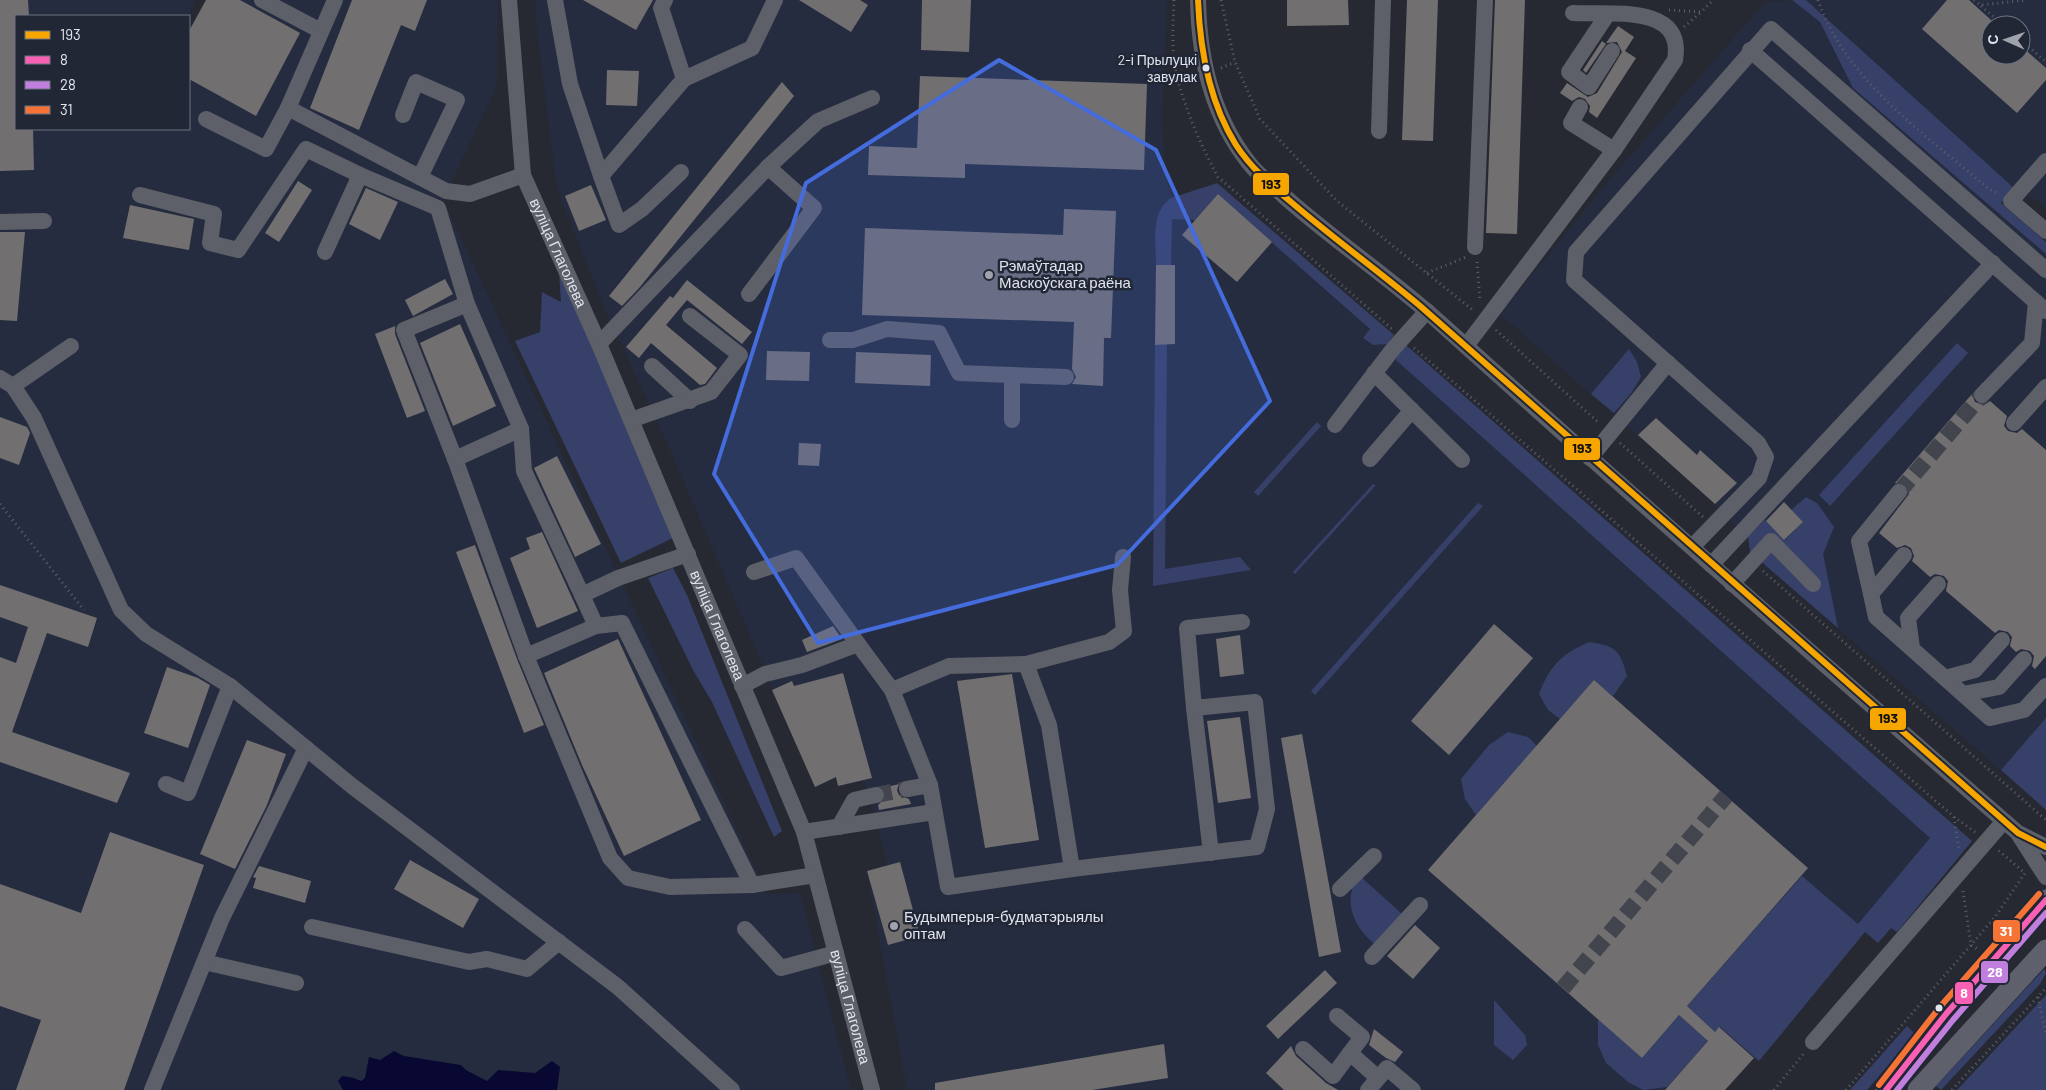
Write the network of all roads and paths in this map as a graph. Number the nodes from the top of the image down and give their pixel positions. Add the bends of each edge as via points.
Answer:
1 (262, 0) edge
2 (335, 0) edge
3 (509, 0) edge
4 (555, 0) edge
5 (665, 0) edge
6 (774, 0) edge
7 (1174, 0) edge
8 (1198, 0) edge
9 (1383, 0) edge
10 (1485, 0) edge
11 (1818, 0) edge
12 (1974, 0) edge
13 (2027, 0) edge
14 (1981, 5) junction
15 (1573, 13) dead end
16 (1607, 15) junction
17 (1992, 15) edge
18 (321, 31) junction
19 (2031, 49) edge
20 (1750, 50) junction
21 (1612, 51) dead end
22 (2046, 62) edge
23 (684, 79) junction
24 (872, 98) dead end
25 (1580, 107) dead end
26 (288, 108) junction
27 (403, 115) dead end
28 (206, 119) dead end
29 (1379, 132) dead end
30 (1614, 150) junction
31 (2046, 161) edge
32 (768, 167) junction
33 (681, 172) dead end
34 (360, 175) junction
35 (524, 175) junction
36 (601, 176) junction
37 (420, 177) junction
38 (140, 195) dead end
39 (2011, 201) junction
40 (44, 221) dead end
41 (0, 222) edge
42 (2046, 231) edge
43 (1475, 250) junction
44 (325, 252) dead end
45 (1992, 264) junction
46 (2046, 270) edge
47 (1427, 273) dead end
48 (749, 294) dead end
49 (467, 304) junction
50 (2041, 306) edge
51 (1480, 308) dead end
52 (1427, 311) junction
53 (690, 316) dead end
54 (1403, 339) junction
55 (830, 340) dead end
56 (600, 344) junction
57 (71, 346) dead end
58 (1466, 346) junction
59 (1668, 363) junction
60 (652, 366) dead end
61 (1374, 373) junction
62 (1012, 375) junction
63 (1066, 377) dead end
64 (6, 382) edge
65 (2046, 387) edge
66 (1982, 395) tunnel mouth
67 (690, 401) junction
68 (1412, 410) junction
69 (631, 420) junction
70 (1012, 420) dead end
71 (2014, 423) dead end
72 (1335, 425) dead end
73 (521, 429) junction
74 (1590, 458) junction
75 (454, 459) junction
76 (1370, 459) dead end
77 (1462, 460) dead end
78 (1899, 492) tunnel mouth
79 (0, 504) edge
80 (1692, 547) junction
81 (688, 554) junction
82 (1904, 554) dead end
83 (1123, 557) dead end
84 (1711, 565) junction
85 (754, 572) dead end
86 (1732, 584) junction
87 (1813, 584) dead end
88 (1938, 584) dead end
89 (1871, 594) junction
90 (582, 595) junction
91 (84, 610) dead end
92 (1242, 622) dead end
93 (596, 626) junction
94 (2002, 640) dead end
95 (858, 644) junction
96 (1912, 648) junction
97 (526, 656) junction
98 (2024, 659) dead end
99 (1026, 664) junction
100 (1945, 678) junction
101 (230, 686) junction
102 (742, 686) junction
103 (2046, 686) edge
104 (892, 690) junction
105 (1962, 694) junction
106 (1194, 708) junction
107 (306, 748) junction
108 (166, 784) dead end
109 (930, 785) junction
110 (907, 789) tunnel mouth
111 (876, 796) tunnel mouth
112 (934, 812) junction
113 (2046, 812) edge
114 (2042, 817) dead end
115 (2004, 821) junction
116 (839, 827) junction
117 (804, 832) junction
118 (2018, 833) junction
119 (1986, 840) junction
120 (2046, 848) edge
121 (1211, 853) junction
122 (1374, 856) dead end
123 (1072, 869) junction
124 (815, 875) junction
125 (2046, 877) edge
126 (752, 885) junction
127 (1340, 889) dead end
128 (2046, 900) edge
129 (1420, 905) dead end
130 (1995, 917) junction
131 (2000, 922) dead end
132 (312, 927) dead end
133 (745, 929) dead end
134 (559, 942) junction
135 (2046, 950) edge
136 (836, 953) junction
137 (1372, 957) dead end
138 (204, 962) junction
139 (296, 983) dead end
140 (2046, 988) edge
141 (2038, 997) junction
142 (1337, 1016) dead end
143 (2046, 1035) edge
144 (1813, 1042) joint
145 (1303, 1049) dead end
146 (1350, 1054) junction
147 (1373, 1084) edge
148 (152, 1090) edge
149 (732, 1090) edge
150 (872, 1090) edge
151 (1413, 1090) edge
152 (1774, 1090) edge
153 (1846, 1090) edge
154 (1886, 1090) edge
155 (1918, 1090) edge
156 (1952, 1090) edge

1 - 18 street
2 - 18 street
3 - 35 street, вуліца Глаголева
4 - 36 street via 570,84
5 - 23 street via 661,8
6 - 23 street via 752,48
7 - 54 path via 1173,40 1177,76 1204,153 1218,177
8 - 52 street via 1205,75 1232,136 1250,166 1302,212
9 - 29 street
10 - 43 street
11 - 39 path via 1825,20 1861,75 1915,126 1982,182
12 - 14 path
13 - 14 path
14 - 17 path
15 - 16 street
16 - 21 street via 1569,72 1589,87
16 - 30 street via 1646,16 1658,20 1675,36 1677,48 1668,74
18 - 26 street
19 - 22 path
20 - 45 street
20 - 46 street via 1771,29
20 - 59 street via 1576,252 1574,280
23 - 36 street
24 - 32 street via 818,121
25 - 30 street via 1571,123
26 - 28 street via 266,149
26 - 37 street
27 - 37 street via 416,82 457,100
30 - 58 street
31 - 39 street
32 - 48 street via 814,208
32 - 56 street
33 - 36 street via 620,225
34 - 38 street via 306,150 238,250 210,243 214,214
34 - 44 street
34 - 49 street via 438,208
35 - 37 street via 470,194 446,191
35 - 56 street, вуліца Глаголева
39 - 42 street
40 - 41 street
43 - 47 path
43 - 51 path
45 - 50 street
45 - 84 street
49 - 73 street
49 - 75 street via 404,330
50 - 66 street via 2032,343
52 - 54 street
52 - 58 street
53 - 67 street via 740,355 711,392
54 - 61 street
54 - 119 path via 1938,803
55 - 62 street via 853,340 887,329 939,333 959,373
56 - 69 street, вуліца Глаголева
57 - 64 street
58 - 74 street
59 - 74 street
59 - 80 street via 1758,443 1766,457 1759,478
60 - 67 street
61 - 68 street
61 - 72 street
62 - 63 street
62 - 70 street
64 - 101 street via 34,418 121,610 146,634
65 - 71 street
67 - 69 street
68 - 76 street
68 - 77 street
69 - 81 street, вуліца Глаголева
73 - 75 street
73 - 90 street via 524,471
74 - 80 street
75 - 97 street
78 - 89 street via 1859,541
79 - 91 path
80 - 84 street
81 - 90 street via 618,578
81 - 102 street, вуліца Глаголева
82 - 89 street
83 - 99 street via 1120,590 1124,631 1109,642
84 - 86 street
85 - 95 street via 796,558
86 - 87 street via 1771,541
86 - 115 street
88 - 96 street via 1908,618
89 - 96 street via 1876,617
90 - 93 street
92 - 106 street via 1186,628
93 - 97 street
93 - 126 street via 622,623
94 - 100 street via 1975,670
95 - 102 street via 802,665 765,674
95 - 104 street
96 - 100 street
97 - 126 street via 610,858 628,878 670,887
98 - 105 street via 1998,688
99 - 104 street via 949,666
99 - 123 street via 1049,725
100 - 105 street
101 - 107 street
101 - 108 street via 188,793
102 - 117 street, вуліца Глаголева
103 - 105 street via 2024,710 1990,718
104 - 109 street
106 - 121 street
106 - 121 street via 1255,702 1268,809 1257,847
107 - 134 street
107 - 138 street via 222,918
109 - 110 street
109 - 112 street
111 - 116 street via 854,800
112 - 116 street
112 - 123 street via 948,887
113 - 114 path
115 - 118 street
115 - 119 street
116 - 117 street
117 - 124 street, вуліца Глаголева
118 - 120 street
118 - 125 street
119 - 130 path via 2025,873
119 - 144 street
121 - 123 street
122 - 127 street
124 - 126 street
124 - 136 street, вуліца Глаголева
128 - 154 main road via 1946,1014
129 - 137 street
130 - 131 path
130 - 153 path
132 - 134 street via 469,962 487,959 527,968
133 - 136 street via 781,968
134 - 149 street via 618,987
135 - 155 main road
136 - 150 street, вуліца Глаголева
138 - 139 street
138 - 148 street
140 - 141 path
141 - 143 path
141 - 156 path
142 - 146 street via 1362,1037
144 - 152 path
145 - 146 street via 1333,1076
146 - 147 street
147 - 151 street via 1387,1068

